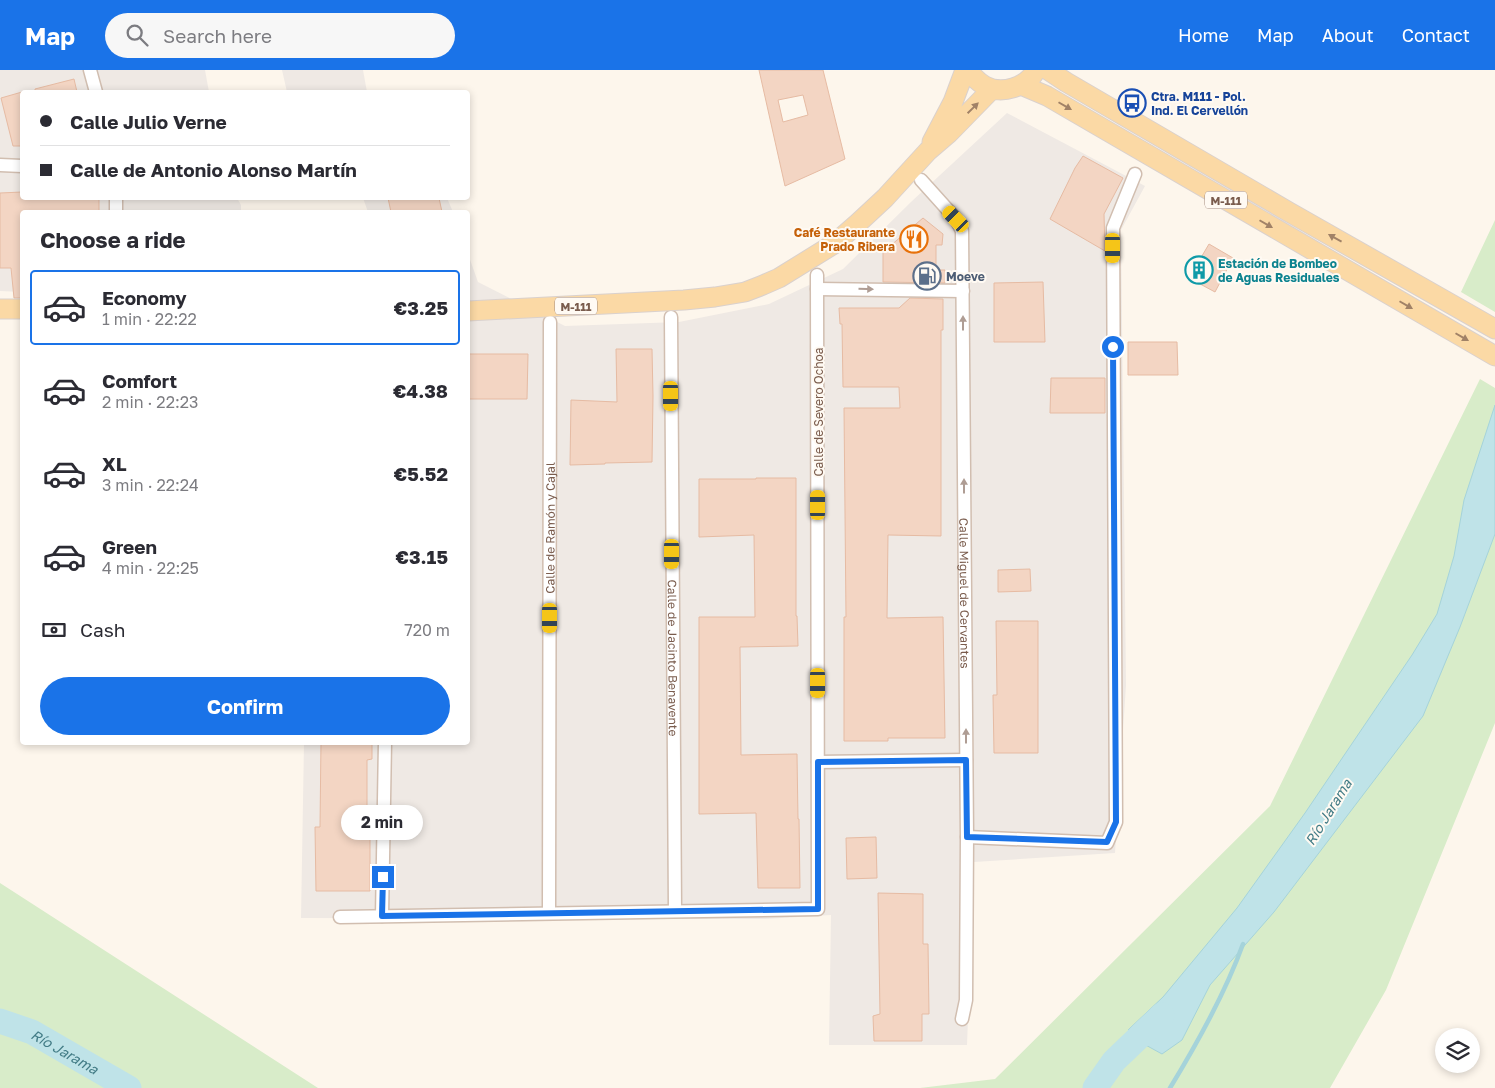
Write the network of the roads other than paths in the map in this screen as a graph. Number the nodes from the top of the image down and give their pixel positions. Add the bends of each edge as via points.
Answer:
1 (90, 70) edge
2 (966, 70) edge
3 (1036, 70) edge
4 (1048, 70) edge
5 (1021, 85) junction
6 (992, 89) junction
7 (95, 90) edge
8 (928, 151) junction
9 (0, 165) edge
10 (20, 166) edge
11 (1135, 174) dead end
12 (921, 180) dead end
13 (817, 274) dead end
14 (818, 288) junction
15 (963, 291) junction
16 (0, 309) edge
17 (20, 309) edge
18 (470, 311) edge
19 (671, 317) dead end
20 (550, 322) dead end
21 (1495, 329) edge
22 (1495, 356) edge
23 (385, 745) edge
24 (966, 760) junction
25 (818, 762) junction
26 (967, 837) junction
27 (675, 911) junction
28 (549, 913) junction
29 (340, 916) dead end
30 (382, 916) junction
31 (962, 1019) dead end

1 - 7 street
2 - 6 main road, M-111 via 974,79
2 - 8 main road, M-111
3 - 5 main road
21 -> 4 main road, M-111
5 - 6 main road via 1011,89
5 -> 22 main road, M-111 via 1048,96
8 -> 6 main road, M-111
8 - 18 main road, M-111 via 834,244 780,278 745,292 684,300
9 - 10 street
11 - 26 street via 1113,228 1116,822 1107,842
12 - 15 street, Calle Miguel de Cervantes via 956,219 962,231
13 - 14 street, Calle de Severo Ochoa
14 -> 15 street
14 - 25 street, Calle de Severo Ochoa
24 -> 15 street, Calle Miguel de Cervantes
16 - 17 main road
19 - 27 street, Calle de Jacinto Benavente
20 - 28 street, Calle de Ramón y Cajal
23 - 30 street
24 - 25 street
24 - 26 street, Calle Miguel de Cervantes
25 - 27 street, Calle de Severo Ochoa via 818,909
26 - 31 street, Calle Miguel de Cervantes via 966,1000
27 - 28 street
28 - 30 street
29 - 30 street

